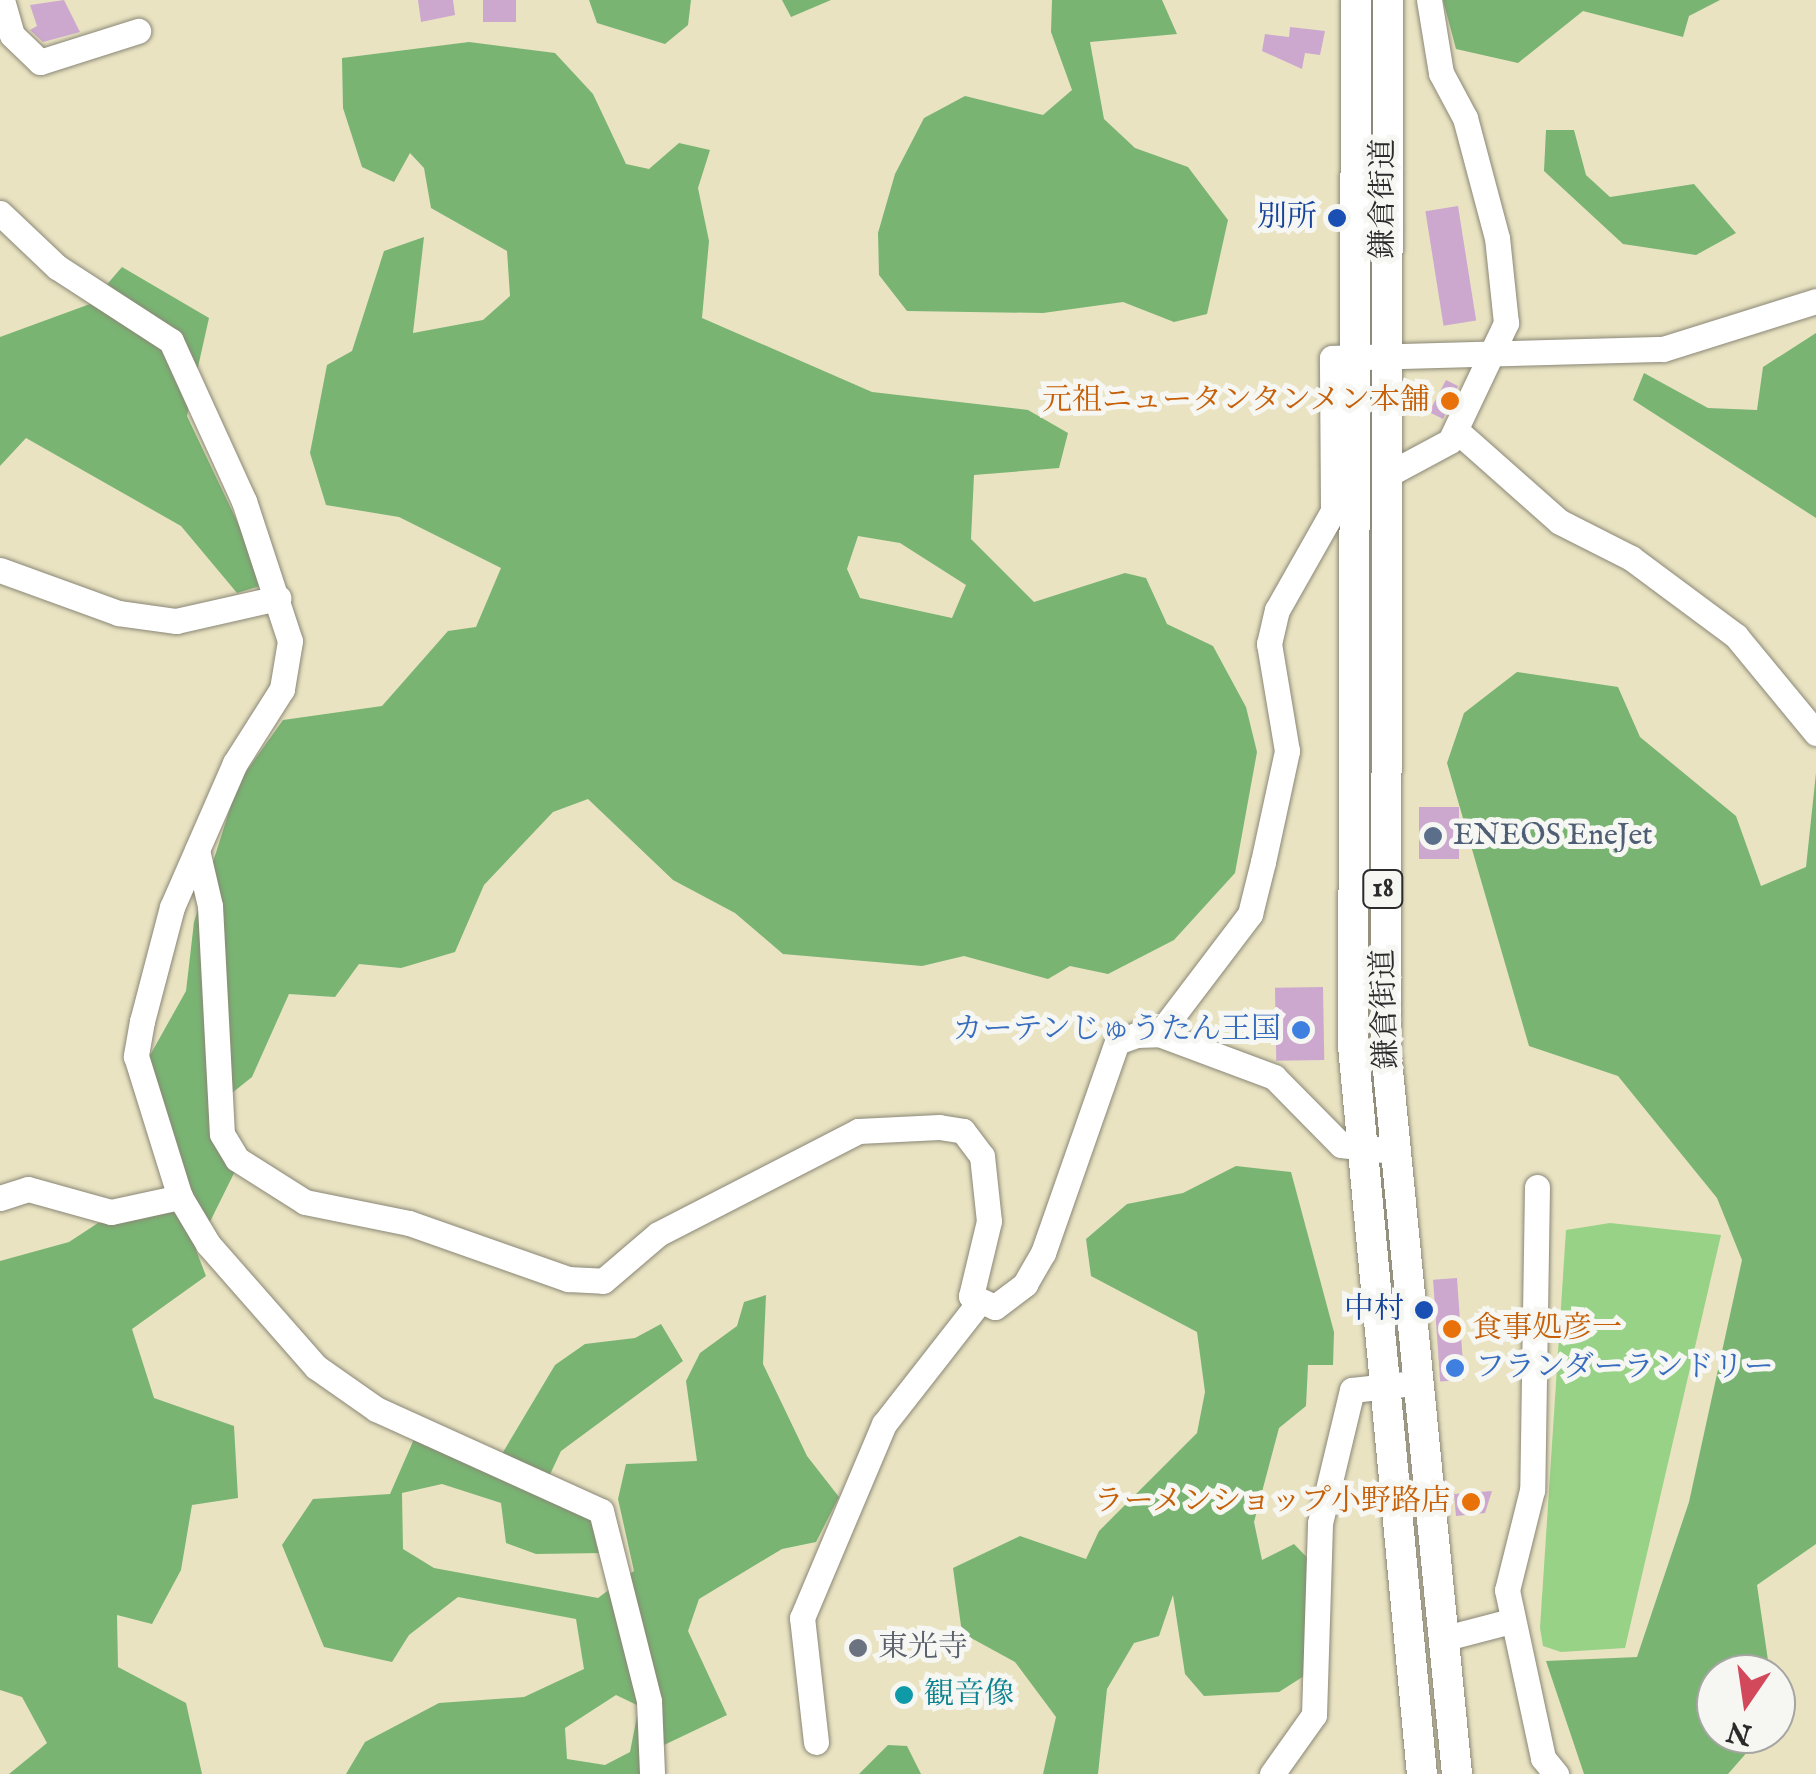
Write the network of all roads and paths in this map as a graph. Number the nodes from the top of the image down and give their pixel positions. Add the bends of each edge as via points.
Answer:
1 (2, 0) edge
2 (1356, 0) edge
3 (1388, 0) edge
4 (1429, 0) edge
5 (138, 30) dead end
6 (0, 212) edge
7 (1816, 301) edge
8 (1498, 356) junction
9 (1357, 357) junction
10 (1457, 431) junction
11 (1384, 476) junction
12 (1342, 527) junction
13 (0, 570) edge
14 (278, 598) junction
15 (1816, 733) edge
16 (197, 850) junction
17 (1160, 1034) junction
18 (1393, 1151) junction
19 (1358, 1152) junction
20 (1537, 1187) dead end
21 (180, 1197) junction
22 (0, 1198) edge
23 (977, 1305) junction
24 (1413, 1383) junction
25 (1380, 1386) junction
26 (1511, 1621) junction
27 (1442, 1639) junction
28 (816, 1742) dead end
29 (652, 1774) edge
30 (1272, 1774) edge
31 (1422, 1774) edge
32 (1457, 1774) edge
33 (1556, 1774) edge

1 - 5 street via 12,35 40,62
2 - 9 main road, 鎌倉街道 / 18
3 - 9 main road, 鎌倉街道 / 18
4 - 8 street via 1441,73 1465,118 1497,238 1506,324
6 - 14 street via 56,267 171,341
7 - 8 street via 1663,349
8 - 9 street
8 - 10 street
9 - 11 main road, 鎌倉街道 / 18
9 - 12 main road, 鎌倉街道 / 18
10 - 11 street via 1425,462
10 - 15 street via 1560,522 1631,558 1736,636
11 - 18 main road, 鎌倉街道 / 18 via 1383,912
12 - 17 street via 1276,610 1269,644 1287,750 1250,914
12 - 19 main road, 鎌倉街道 / 18
13 - 14 street via 118,613 176,621
14 - 16 street via 290,640 285,678
16 - 21 street via 158,951 136,1056
16 - 23 street via 210,906 222,1134 276,1190 591,1282 658,1234 858,1131 939,1127 972,1140 987,1173
17 - 19 street via 1274,1077
17 - 23 street via 1117,1042 1043,1253 1011,1299
18 - 19 street
18 - 24 main road, 鎌倉街道 / 18
19 - 25 main road, 鎌倉街道 / 18
20 - 26 street via 1532,1490 1507,1590
21 - 22 street via 111,1212 28,1189
21 - 29 street via 208,1244 316,1367 376,1409 601,1510 649,1701
23 - 28 street via 884,1424 802,1618
24 - 25 street
24 - 27 main road, 鎌倉街道 / 18
25 - 30 street via 1352,1390 1320,1523 1314,1715
25 - 31 main road, 鎌倉街道 / 18
26 - 27 street
26 - 33 street via 1543,1758
27 - 32 main road, 鎌倉街道 / 18

